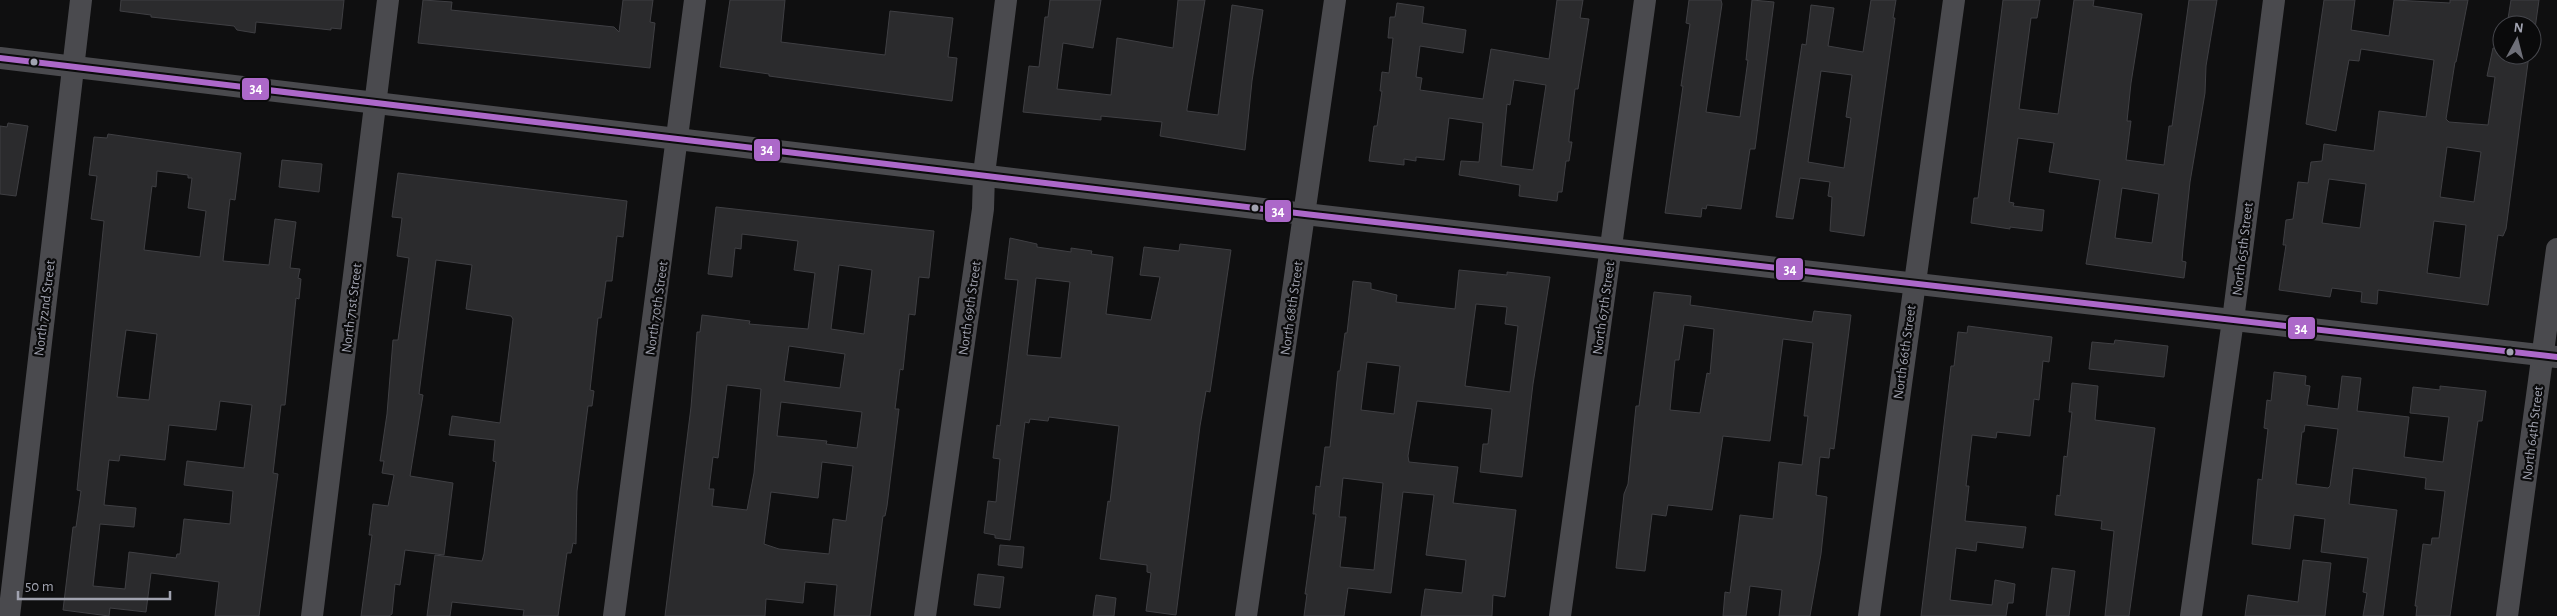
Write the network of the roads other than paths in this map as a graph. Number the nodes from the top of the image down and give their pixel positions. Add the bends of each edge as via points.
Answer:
1 (82, 0) edge
2 (388, 0) edge
3 (695, 0) edge
4 (1006, 0) edge
5 (1335, 0) edge
6 (1645, 0) edge
7 (1954, 0) edge
8 (2274, 0) edge
9 (0, 58) edge
10 (73, 66) junction
11 (376, 101) junction
12 (678, 139) junction
13 (984, 174) junction
14 (1305, 214) junction
15 (1612, 249) junction
16 (2557, 249) edge
17 (1913, 283) junction
18 (2232, 320) junction
19 (2550, 356) edge
20 (8, 616) edge
21 (312, 616) edge
22 (614, 616) edge
23 (925, 616) edge
24 (1246, 616) edge
25 (1560, 616) edge
26 (1869, 616) edge
27 (2191, 616) edge
28 (2508, 616) edge

1 - 10 street, North 72nd Street
2 - 11 street, North 71st Street
3 - 12 street, North 70th Street
4 - 13 street, North 69th Street
5 - 14 street, North 68th Street
6 - 15 street, North 67th Street
7 - 17 street, North 66th Street
8 - 18 street, North 65th Street
9 - 10 street
10 - 11 street
10 - 20 street, North 72nd Street
11 - 12 street
11 - 21 street, North 71st Street
12 - 13 street
12 - 22 street, North 70th Street
13 - 14 street
13 - 23 street, North 69th Street via 983,208
14 - 15 street
14 - 24 street, North 68th Street
15 - 17 street
15 - 25 street, North 67th Street
16 - 19 street, North 64th Street
17 - 18 street
17 - 26 street, North 66th Street
18 - 19 street
18 - 27 street, North 65th Street
19 - 28 street, North 64th Street

